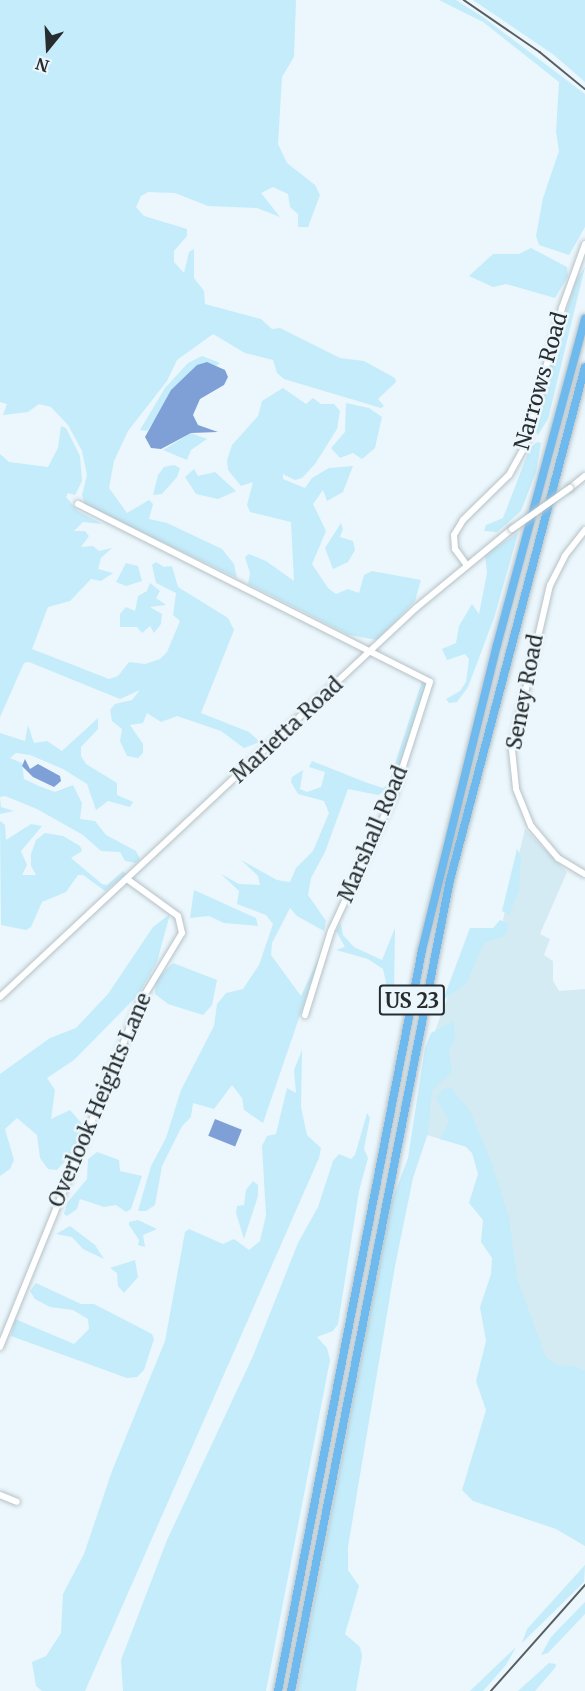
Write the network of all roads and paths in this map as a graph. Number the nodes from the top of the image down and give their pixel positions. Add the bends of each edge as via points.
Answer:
1 (585, 244) edge
2 (585, 319) edge
3 (585, 367) edge
4 (585, 477) edge
5 (78, 504) dead end
6 (585, 530) edge
7 (466, 564) junction
8 (372, 651) junction
9 (585, 874) edge
10 (127, 879) junction
11 (0, 997) edge
12 (305, 1015) dead end
13 (0, 1347) edge
14 (0, 1495) edge
15 (17, 1502) dead end
16 (278, 1691) edge
17 (291, 1691) edge

1 - 7 street, Narrows Road via 567,291 525,446 509,475 456,530 455,549
2 - 16 highway, US 23 via 496,645 422,950
3 - 17 highway, US 23 via 450,880
4 - 7 street, Marietta Road, bridge
5 - 8 street via 132,535
6 - 9 street, Seney Road via 550,585 512,750 516,789 531,826 558,858
7 - 8 street, Marietta Road
8 - 10 street, Marietta Road
8 - 12 street, Marshall Road via 423,675 431,687 393,797 328,940
10 - 11 street, Marietta Road
10 - 13 street, Overlook Heights Lane via 178,916 182,933 139,1004
14 - 15 street

